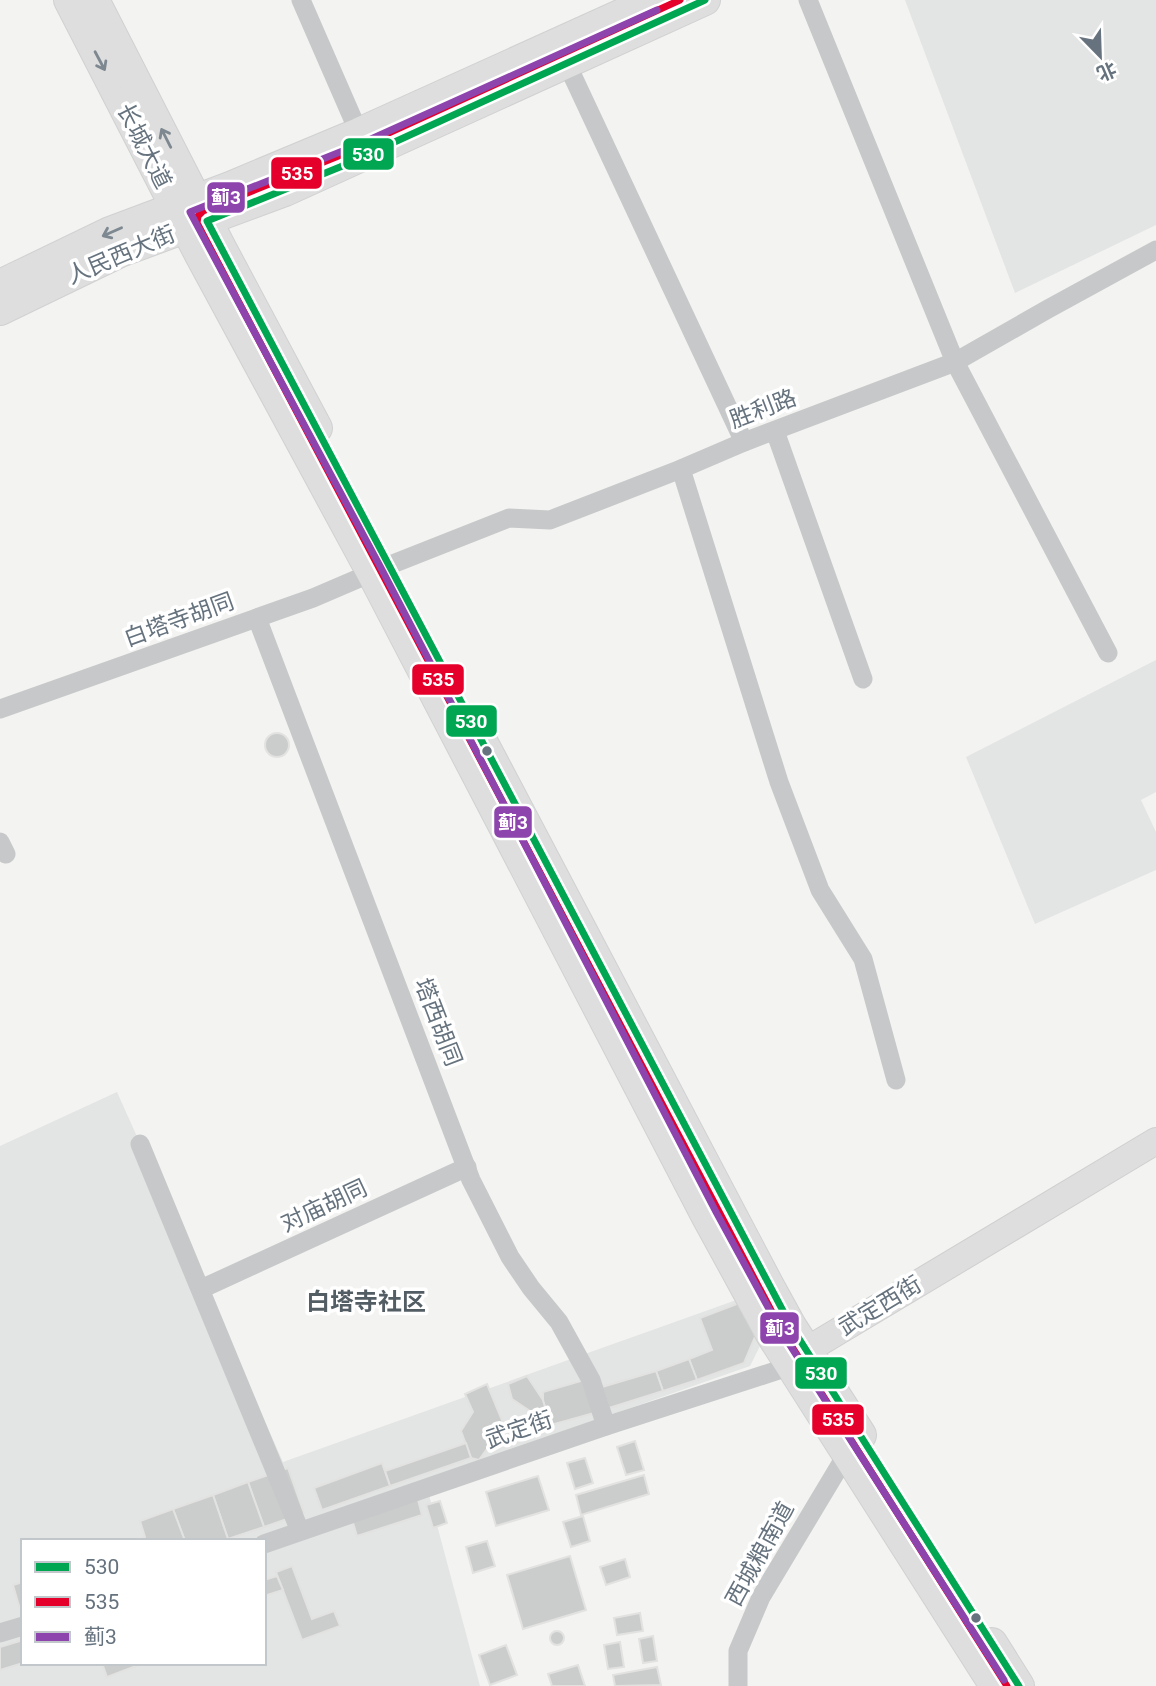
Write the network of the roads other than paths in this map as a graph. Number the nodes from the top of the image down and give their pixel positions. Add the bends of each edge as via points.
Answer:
1 (69, 0) edge
2 (94, 0) edge
3 (301, 0) edge
4 (653, 0) edge
5 (705, 0) edge
6 (807, 0) edge
7 (567, 64) junction
8 (359, 133) junction
9 (192, 213) junction
10 (1156, 250) edge
11 (0, 285) edge
12 (0, 310) edge
13 (956, 362) junction
14 (775, 431) junction
15 (744, 442) junction
16 (681, 469) junction
17 (381, 569) junction
18 (257, 618) junction
19 (1108, 653) dead end
20 (863, 679) dead end
21 (0, 709) edge
22 (896, 1080) dead end
23 (1156, 1141) edge
24 (140, 1144) dead end
25 (1156, 1153) edge
26 (467, 1167) junction
27 (201, 1289) junction
28 (803, 1358) junction
29 (606, 1426) junction
30 (848, 1452) junction
31 (300, 1531) junction
32 (266, 1543) edge
33 (21, 1627) edge
34 (0, 1633) edge
35 (738, 1686) edge
36 (995, 1686) edge
37 (1019, 1686) edge

1 -> 9 main road, 长城大道
9 -> 2 main road, 长城大道
3 - 8 street
4 - 8 main road, 人民西大街
5 - 7 main road, 人民西大街
6 - 13 street
7 - 9 main road, 人民西大街 via 285,191
7 - 15 street
8 - 9 main road, 人民西大街 via 278,167
9 -> 11 main road, 人民西大街 via 110,232
9 - 12 main road, 人民西大街
9 - 17 main road, 长城大道
10 - 13 street, 胜利路
13 - 14 street, 胜利路
13 - 19 street
14 - 15 street, 胜利路
14 - 20 street
15 - 16 street, 胜利路
16 - 17 street, 胜利路 via 550,520 509,518
16 - 22 street via 779,782 820,890 863,959
17 - 18 street, 白塔寺胡同
17 - 28 main road, 长城大道 via 707,1217
18 - 21 street, 白塔寺胡同
18 - 26 street, 塔西胡同
23 - 28 street, 武定西街
24 - 27 street
25 - 28 street, 武定西街
26 - 27 street, 对庙胡同
26 - 29 street, 塔西胡同 via 510,1256 559,1322 591,1380
27 - 31 street
28 - 29 street, 武定街
28 - 30 main road, 长城大道
28 - 37 main road, 长城大道
29 - 31 street, 武定街
30 - 35 street, 西城粮南道 via 761,1597 738,1651
30 - 36 main road, 长城大道
31 - 32 street, 武定街
33 - 34 street

